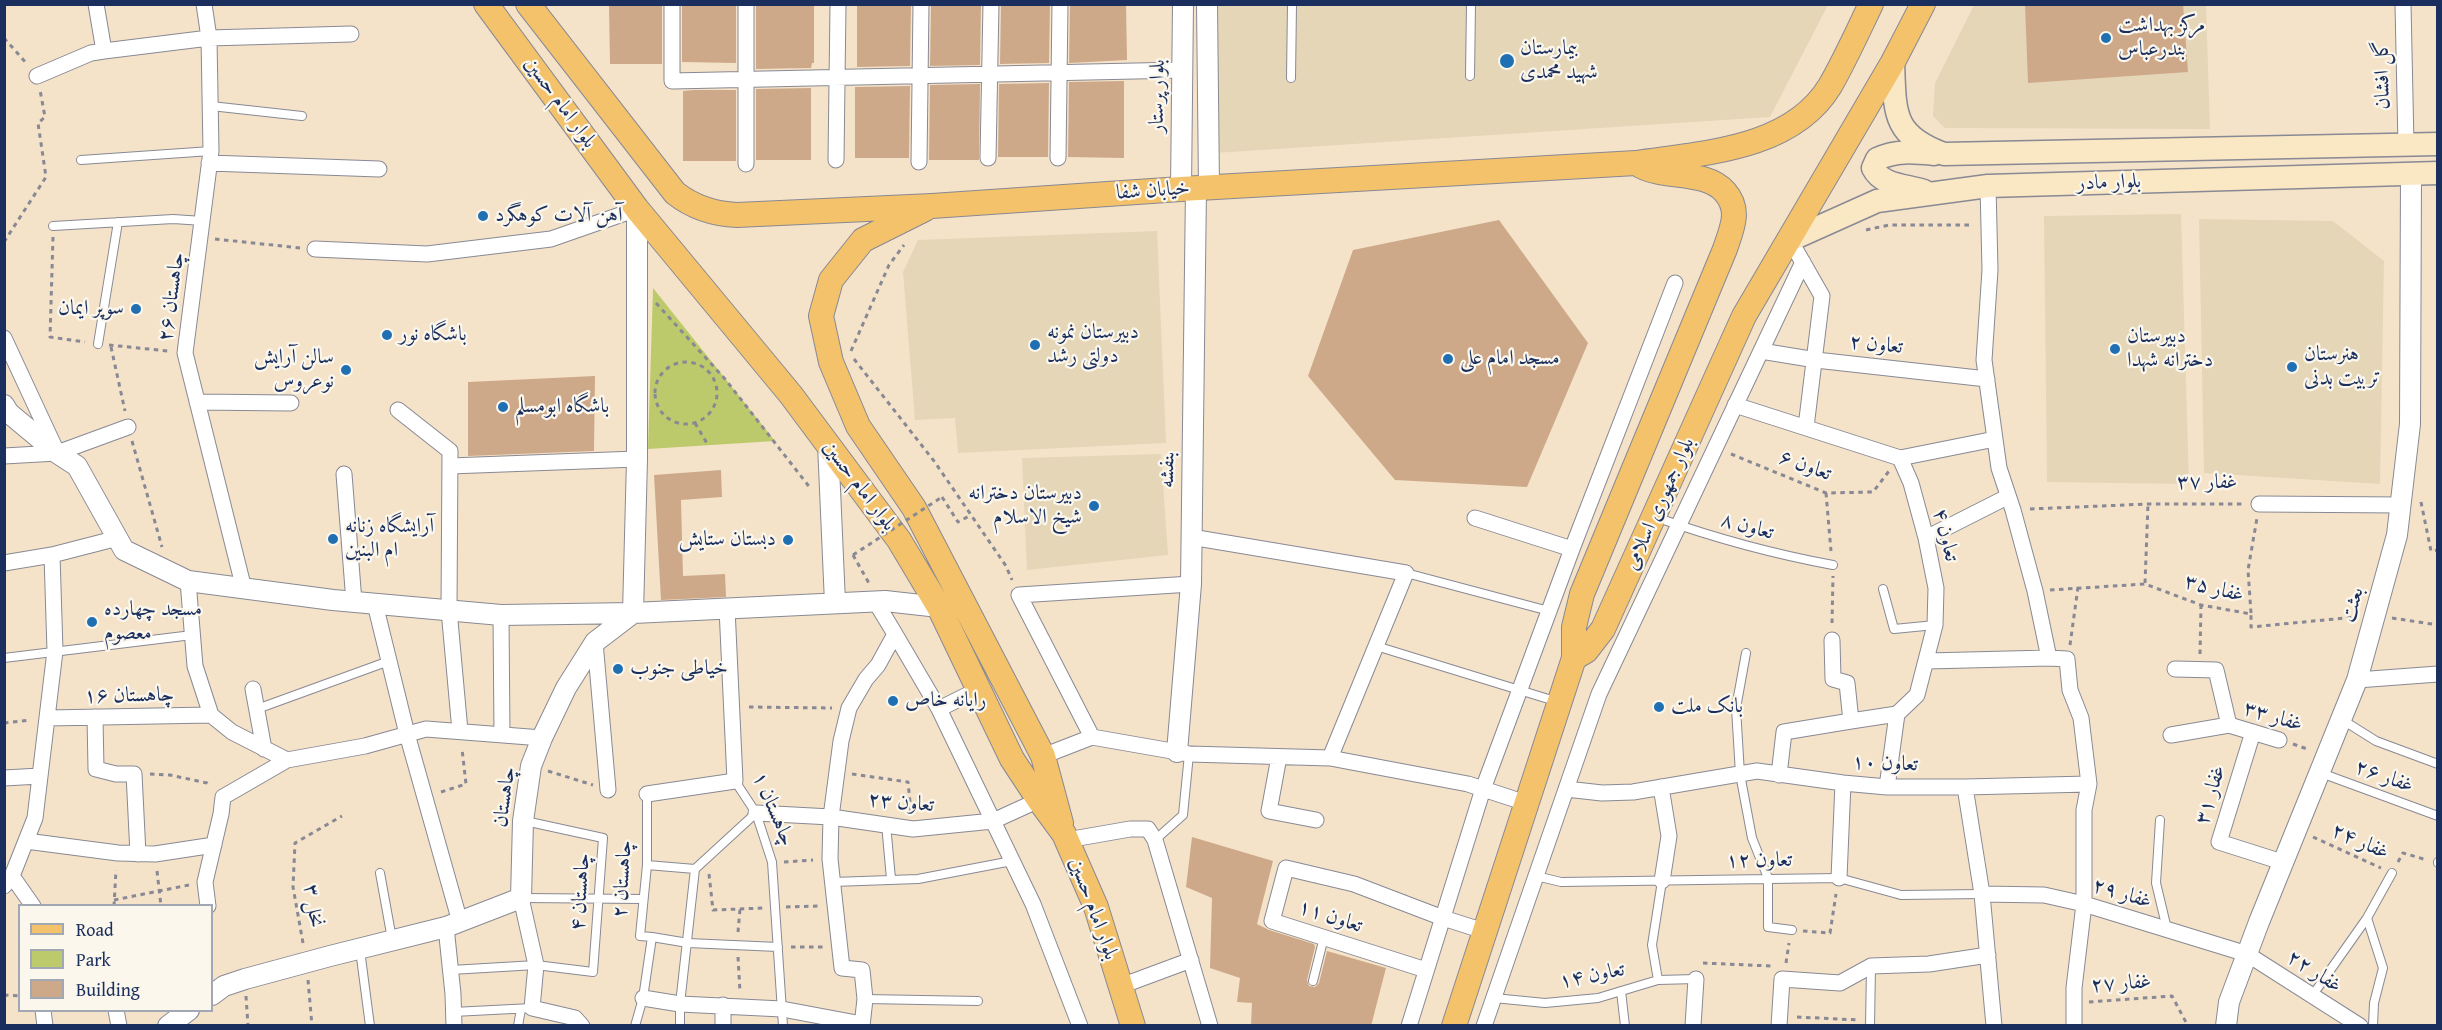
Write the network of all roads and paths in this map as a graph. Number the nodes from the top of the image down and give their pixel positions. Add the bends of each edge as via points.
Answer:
1 (96, 4) edge
2 (204, 4) edge
3 (486, 4) edge
4 (528, 4) edge
5 (672, 4) edge
6 (746, 4) edge
7 (838, 4) edge
8 (921, 4) edge
9 (991, 4) edge
10 (1060, 4) edge
11 (1183, 4) edge
12 (1207, 4) edge
13 (1292, 4) edge
14 (1471, 4) edge
15 (1871, 4) edge
16 (1923, 4) edge
17 (2403, 4) edge
18 (351, 34) dead end
19 (4, 38) edge
20 (209, 38) junction
21 (105, 51) junction
22 (1893, 62) junction
23 (1182, 70) junction
24 (1059, 73) junction
25 (991, 75) junction
26 (37, 76) junction
27 (920, 76) junction
28 (1470, 76) dead end
29 (837, 78) junction
30 (1291, 78) dead end
31 (746, 80) junction
32 (211, 106) junction
33 (302, 116) dead end
34 (2438, 144) edge
35 (2406, 145) junction
36 (1944, 154) junction
37 (210, 157) junction
38 (988, 158) dead end
39 (1058, 158) dead end
40 (81, 160) dead end
41 (836, 160) dead end
42 (919, 162) dead end
43 (1636, 163) junction
44 (746, 164) dead end
45 (379, 169) dead end
46 (2438, 173) edge
47 (2411, 174) junction
48 (1988, 186) junction
49 (1195, 188) junction
50 (675, 193) joint
51 (1934, 194) junction
52 (932, 206) junction
53 (637, 209) junction
54 (203, 221) junction
55 (118, 222) junction
56 (1989, 225) junction
57 (53, 226) dead end
58 (1866, 230) dead end
59 (201, 237) junction
60 (907, 240) dead end
61 (1790, 240) junction
62 (4, 242) edge
63 (315, 249) joint
64 (1803, 262) junction
65 (637, 281) junction
66 (1675, 284) dead end
67 (4, 338) edge
68 (98, 344) dead end
69 (110, 345) dead end
70 (1761, 351) junction
71 (1816, 360) junction
72 (1987, 378) junction
73 (725, 379) junction
74 (715, 381) junction
75 (197, 402) junction
76 (291, 403) dead end
77 (4, 405) edge
78 (1735, 405) junction
79 (398, 410) dead end
80 (695, 423) junction
81 (1806, 427) junction
82 (128, 428) junction
83 (1995, 439) junction
84 (828, 444) junction
85 (708, 445) dead end
86 (1716, 448) junction
87 (57, 453) junction
88 (4, 456) edge
89 (1900, 458) junction
90 (637, 459) junction
91 (450, 466) junction
92 (344, 474) dead end
93 (2010, 504) junction
94 (2148, 504) junction
95 (2259, 504) junction
96 (2401, 505) junction
97 (831, 514) junction
98 (971, 515) junction
99 (1654, 517) junction
100 (1475, 518) dead end
101 (1680, 526) junction
102 (1191, 537) junction
103 (118, 538) junction
104 (1926, 538) junction
105 (1572, 549) junction
106 (52, 555) junction
107 (4, 563) edge
108 (1833, 565) dead end
109 (169, 572) junction
110 (1406, 573) junction
111 (868, 579) dead end
112 (188, 581) junction
113 (1191, 584) junction
114 (2145, 584) junction
115 (1558, 585) junction
116 (2078, 587) junction
117 (244, 589) junction
118 (1882, 589) dead end
119 (2035, 591) junction
120 (1582, 594) junction
121 (1019, 595) junction
122 (875, 601) junction
123 (354, 602) junction
124 (835, 603) junction
125 (375, 604) junction
126 (2201, 605) junction
127 (939, 607) junction
128 (727, 608) junction
129 (449, 610) junction
130 (1549, 611) junction
131 (633, 613) junction
132 (2251, 614) junction
133 (501, 615) junction
134 (2375, 615) junction
135 (2438, 625) edge
136 (1935, 626) junction
137 (895, 634) junction
138 (192, 635) junction
139 (1832, 640) dead end
140 (595, 642) junction
141 (1376, 646) junction
142 (55, 651) junction
143 (1746, 653) dead end
144 (4, 658) edge
145 (1574, 658) junction
146 (2049, 658) junction
147 (2067, 659) junction
148 (389, 661) junction
149 (1927, 661) junction
150 (2175, 669) dead end
151 (2200, 670) junction
152 (2438, 674) edge
153 (2357, 680) junction
154 (253, 689) dead end
155 (979, 689) junction
156 (1519, 690) junction
157 (1559, 702) junction
158 (732, 707) junction
159 (849, 708) junction
160 (257, 709) junction
161 (939, 709) junction
162 (1897, 714) junction
163 (211, 715) junction
164 (95, 717) junction
165 (47, 718) junction
166 (2341, 719) junction
167 (1851, 721) junction
168 (4, 723) edge
169 (2229, 725) junction
170 (460, 732) junction
171 (2253, 732) junction
172 (407, 734) junction
173 (502, 735) junction
174 (2171, 735) dead end
175 (1092, 737) junction
176 (542, 738) junction
177 (2279, 740) joint
178 (264, 749) junction
179 (1183, 753) junction
180 (1043, 756) junction
181 (1279, 757) junction
182 (1330, 758) junction
183 (287, 760) junction
184 (2322, 764) junction
185 (2438, 764) edge
186 (838, 772) junction
187 (134, 774) junction
188 (1740, 774) junction
189 (1779, 775) junction
190 (40, 776) junction
191 (4, 778) edge
192 (735, 781) junction
193 (1843, 783) junction
194 (2089, 784) junction
195 (1661, 787) junction
196 (1887, 787) junction
197 (1965, 787) junction
198 (1482, 789) junction
199 (1566, 789) junction
200 (608, 790) dead end
201 (647, 794) joint
202 (223, 797) junction
203 (425, 798) junction
204 (1039, 800) junction
205 (1526, 803) junction
206 (756, 813) junction
207 (342, 816) dead end
208 (2438, 816) edge
209 (831, 817) junction
210 (1316, 820) dead end
211 (2160, 820) dead end
212 (523, 821) junction
213 (993, 821) junction
214 (886, 824) junction
215 (913, 829) junction
216 (2295, 829) junction
217 (1066, 837) junction
218 (1155, 840) junction
219 (26, 841) junction
220 (214, 844) junction
221 (118, 853) junction
222 (138, 854) junction
223 (155, 854) junction
224 (707, 858) junction
225 (830, 859) junction
226 (1012, 861) junction
227 (772, 862) junction
228 (2282, 862) junction
229 (2437, 863) edge
230 (647, 865) junction
231 (695, 869) junction
232 (380, 873) dead end
233 (2392, 873) junction
234 (1536, 876) junction
235 (1839, 878) junction
236 (891, 879) junction
237 (1768, 879) junction
238 (8, 881) edge
239 (1662, 881) junction
240 (205, 882) junction
241 (833, 882) junction
242 (160, 891) junction
243 (1982, 894) junction
244 (521, 898) junction
245 (599, 899) junction
246 (643, 899) junction
247 (114, 900) junction
248 (31, 904) edge
249 (114, 904) edge
250 (161, 904) edge
251 (208, 904) edge
252 (2084, 904) junction
253 (835, 905) junction
254 (775, 908) junction
255 (1443, 918) junction
256 (2367, 918) junction
257 (453, 925) junction
258 (2167, 929) junction
259 (1792, 930) junction
260 (1484, 931) junction
261 (652, 937) junction
262 (1324, 938) junction
263 (392, 940) junction
264 (688, 943) junction
265 (778, 947) junction
266 (360, 948) junction
267 (840, 948) junction
268 (1988, 954) junction
269 (2247, 954) junction
270 (1191, 960) junction
271 (306, 962) junction
272 (536, 965) junction
273 (1871, 966) junction
274 (451, 970) junction
275 (1426, 970) junction
276 (1784, 973) junction
277 (245, 979) junction
278 (1696, 979) junction
279 (1658, 980) junction
280 (1313, 981) dead end
281 (1121, 987) junction
282 (1621, 991) junction
283 (213, 993) edge
284 (2313, 996) junction
285 (643, 998) junction
286 (1494, 998) junction
287 (865, 999) junction
288 (978, 1001) dead end
289 (2075, 1003) junction
290 (680, 1004) junction
291 (723, 1005) junction
292 (527, 1009) junction
293 (782, 1010) junction
294 (186, 1012) edge
295 (454, 1019) edge
296 (1780, 1021) edge
297 (2343, 1021) edge
298 (1870, 1023) edge
299 (583, 1025) edge
300 (862, 1025) edge
301 (1410, 1025) edge
302 (168, 1026) edge
303 (248, 1026) edge
304 (312, 1026) edge
305 (370, 1026) edge
306 (518, 1026) edge
307 (635, 1026) edge
308 (680, 1026) edge
309 (723, 1026) edge
310 (783, 1026) edge
311 (1080, 1026) edge
312 (1133, 1026) edge
313 (1210, 1026) edge
314 (1454, 1026) edge
315 (1484, 1026) edge
316 (1625, 1026) edge
317 (1693, 1026) edge
318 (1994, 1026) edge
319 (2073, 1026) edge
320 (2188, 1026) edge
321 (2226, 1026) edge
322 (2360, 1026) edge
323 (2373, 1026) edge

1 - 21 street
2 - 20 street, چاهستان ۲۶
3 - 53 main road, بلوار امام حسین
4 - 50 main road, بلوار امام حسین
5 - 31 street via 672,81
6 - 31 street
7 - 29 street
8 - 27 street
9 - 25 street
10 - 24 street
11 - 23 street, بلوار پرستار
12 - 49 street
13 - 30 lane
14 - 28 lane
15 - 43 main road via 1829,88 1807,114 1772,135 1703,153
16 - 22 main road, بلوار جمهوری اسلامی
17 - 35 street, گل افشان
18 - 20 street
19 - 26 path
20 - 21 street
20 - 32 street, چاهستان ۲۶
21 - 26 street
22 - 36 main road, بلوار مادر via 1898,116 1908,134 1921,146
22 - 61 main road, بلوار جمهوری اسلامی
23 - 24 street
23 - 49 street, بلوار پرستار
24 - 25 street
24 - 39 street
25 - 27 street
25 - 38 street
26 - 62 path via 45,117 38,123 46,177
27 - 29 street
27 - 42 street
29 - 31 street
29 - 41 street
31 - 44 street
32 - 33 lane
32 - 37 street, چاهستان ۲۶
34 - 35 main road, بلوار مادر
35 - 36 main road, بلوار مادر
36 - 51 main road via 1887,154 1877,159 1874,168 1885,181
37 - 40 lane
37 - 45 street
37 - 54 street, چاهستان ۲۶
43 - 49 main road, خیابان شفا
43 - 120 main road via 1657,173 1711,181 1727,195 1735,214 1725,249
46 - 47 main road, بلوار مادر
47 - 48 main road, بلوار مادر
47 - 96 street, بعثت via 2410,424
48 - 51 main road, بلوار مادر
48 - 56 street
49 - 52 main road, خیابان شفا
49 - 102 street, بنفشه
50 - 52 main road, خیابان شفا via 718,214
51 - 61 main road, بلوار مادر via 1877,201
52 - 180 main road via 864,240 831,280 821,316 831,362 858,426 914,508
53 - 63 street via 551,239 427,254
53 - 65 street
53 - 84 main road, بلوار امام حسین
54 - 55 lane
54 - 59 street, چاهستان ۲۶
55 - 57 lane
55 - 68 lane
56 - 58 path via 1889,225
56 - 72 street via 1984,360
59 - 63 path
59 - 75 street, چاهستان ۲۶ via 185,352
60 - 98 path via 889,265 850,354
61 - 64 street
61 - 99 main road, بلوار جمهوری اسلامی via 1744,316
64 - 70 street
64 - 71 street via 1822,296
65 - 73 path
65 - 90 street
66 - 105 street
67 - 87 street
69 - 82 path
70 - 71 street, تعاون ۲
70 - 78 street
71 - 72 street, تعاون ۲
71 - 81 street
72 - 83 street
73 - 74 path
73 - 97 path
74 - 80 path via 717,392 712,412
74 - 80 path via 702,366 683,362 664,370 658,378 655,399 665,417 674,423
75 - 76 street
75 - 117 street, چاهستان ۲۶
77 - 87 street
78 - 81 street
78 - 86 street
79 - 91 street via 450,451
80 - 85 path
81 - 89 street
82 - 87 street
82 - 109 path
83 - 89 street
83 - 93 street
84 - 97 street
84 - 127 main road, بلوار امام حسین via 899,540
86 - 89 path, تعاون ۶ via 1826,493 1873,492
86 - 101 street
87 - 88 street
87 - 103 street via 77,466
89 - 104 street, تعاون ۴
90 - 91 street
90 - 131 street
91 - 129 street
92 - 123 street
93 - 94 path, غفار ۳۷
93 - 104 street
93 - 119 street
94 - 95 path, غفار ۳۷
94 - 114 path
95 - 96 street, غفار ۳۷
95 - 132 path via 2248,570
96 - 134 street, بعثت via 2397,535
97 - 124 street
98 - 111 path, bridge via 958,522 942,497 854,555
98 - 121 path via 1006,566
99 - 101 lane, تعاون ۸
99 - 145 main road, بلوار جمهوری اسلامی via 1604,629 1586,651
100 - 105 street
101 - 108 lane, تعاون ۸ via 1781,555
101 - 199 street via 1599,694
102 - 110 street
102 - 113 street, بنفشه
103 - 106 street
103 - 109 street via 124,550
104 - 136 street, تعاون ۴ via 1936,588
105 - 115 street
106 - 107 street
106 - 142 street
109 - 112 street
110 - 130 lane
110 - 141 street
112 - 117 street
112 - 138 street
113 - 121 street
113 - 179 street, بنفشه
114 - 116 path, غفار ۳۵
114 - 126 path, غفار ۳۵
115 - 120 street
115 - 130 street
116 - 119 path, غفار ۳۵
116 - 147 path
117 - 123 street
118 - 136 lane via 1894,629
119 - 146 street
120 - 145 main road via 1574,627
121 - 175 street
122 - 124 street
122 - 127 street
122 - 137 street
123 - 125 street
124 - 128 street
125 - 129 street
125 - 148 street
126 - 132 path, غفار ۳۵
126 - 151 path
127 - 155 main road, بلوار امام حسین
128 - 131 street
128 - 158 street, چاهستان ۱
129 - 133 street
129 - 170 street
130 - 156 street
131 - 133 street
131 - 140 street, چاهستان
132 - 134 path, غفار ۳۵ via 2251,627
133 - 173 street
134 - 135 path
134 - 153 street, بعثت
136 - 149 street, تعاون ۴
137 - 159 street
137 - 161 street
138 - 142 lane
138 - 163 street via 195,666
139 - 167 street via 1833,679 1847,683
140 - 176 street, چاهستان via 566,688
140 - 200 street
141 - 156 lane
141 - 182 street
142 - 144 lane
142 - 165 street
143 - 188 lane via 1736,708
145 - 157 main road, بلوار جمهوری اسلامی
146 - 147 street
146 - 149 street
147 - 194 street via 2070,690 2081,718
148 - 160 lane
148 - 172 street
149 - 162 street, تعاون ۴ via 1917,695
150 - 151 street
151 - 169 street via 2216,670
152 - 153 street
153 - 166 street, بعثت
154 - 160 street
155 - 161 street
155 - 204 main road, بلوار امام حسین via 1012,759
156 - 157 lane
156 - 198 street
157 - 205 main road, بلوار جمهوری اسلامی
158 - 159 path
158 - 192 street, چاهستان ۱
159 - 186 street
160 - 178 street
161 - 213 street
162 - 167 street
162 - 196 street
163 - 164 street, چاهستان ۱۶
163 - 178 street
164 - 165 street, چاهستان ۱۶
164 - 187 street via 96,769
165 - 168 path
165 - 190 street
166 - 184 street, بعثت
166 - 185 lane via 2376,741
167 - 189 street via 1784,732
169 - 171 street, غفار ۳۳
169 - 174 street, غفار ۳۳
170 - 172 street via 426,729
170 - 173 street
170 - 203 path via 466,784
171 - 177 street, غفار ۳۳
171 - 228 street, غفار ۳۱ via 2219,842
172 - 183 street
172 - 203 street
173 - 176 street
175 - 179 street
175 - 180 street
176 - 212 street, چاهستان via 531,766
177 - 184 path, غفار ۳۳
178 - 183 street
179 - 181 street
179 - 218 lane via 1183,815
180 - 217 main road
181 - 182 street
181 - 210 street via 1269,811
182 - 198 street
183 - 202 street
184 - 208 lane, غفار ۲۶
184 - 216 street, بعثت
186 - 209 street
186 - 215 path via 908,782
187 - 202 path via 170,775 207,783
187 - 222 street
188 - 189 street, تعاون ۱۰ via 1757,771
188 - 195 street, تعاون ۱۰
188 - 237 lane via 1752,838
189 - 193 street, تعاون ۱۰
190 - 191 street
190 - 219 street via 35,818
192 - 201 street
192 - 206 lane, چاهستان ۱
193 - 196 street, تعاون ۱۰
193 - 235 street
194 - 197 street, تعاون ۱۰
194 - 252 street via 2084,810
195 - 199 street, تعاون ۱۰ via 1602,793
195 - 239 street via 1669,836
196 - 197 street, تعاون ۱۰
197 - 243 street
198 - 205 street
198 - 255 street
199 - 234 street
201 - 230 lane, چاهستان ۲
202 - 220 street
203 - 257 street
204 - 213 street, تعاون ۲۳
204 - 217 main road, بلوار امام حسین
205 - 260 main road, بلوار جمهوری اسلامی
206 - 209 street, تعاون ۲۳
206 - 224 lane
206 - 227 lane, چاهستان ۱
207 - 271 path, نخل ۳ via 295,843 293,887
209 - 214 street, تعاون ۲۳
209 - 225 street
211 - 258 lane via 2156,883
212 - 244 street, چاهستان
212 - 245 lane, چاهستان ۴ via 603,838
213 - 215 street, تعاون ۲۳
213 - 226 street
214 - 215 street, تعاون ۲۳
214 - 236 lane
216 - 228 street, بعثت
216 - 233 path, غفار ۲۴
217 - 218 street via 1148,829
217 - 281 main road, بلوار امام حسین via 1096,907
218 - 270 street
219 - 221 street
219 - 238 street
220 - 223 street
220 - 240 street
221 - 222 street
221 - 247 path
222 - 223 street
223 - 242 path
224 - 231 lane
224 - 254 path via 713,910
225 - 227 path
225 - 241 street
226 - 236 lane via 918,879
226 - 311 street
227 - 254 lane, چاهستان ۱
228 - 269 street, بعثت
229 - 233 path, غفار ۲۴ via 2403,853
230 - 231 lane
230 - 246 lane, چاهستان ۲
231 - 264 lane
232 - 263 lane
233 - 256 lane
234 - 239 lane, تعاون ۱۲ via 1561,882
234 - 286 street
235 - 237 lane, تعاون ۱۲
235 - 243 lane, تعاون ۱۲ via 1901,895
235 - 259 path via 1830,933
236 - 241 lane
237 - 239 lane, تعاون ۱۲
237 - 259 lane via 1768,927
238 - 248 street
239 - 279 lane via 1652,945
240 - 242 path
240 - 251 street
241 - 253 street
242 - 247 path
242 - 250 path
243 - 252 street, غفار ۲۹ via 2044,895
243 - 268 street
244 - 245 lane
244 - 257 street
244 - 272 street
245 - 246 lane
245 - 272 lane, چاهستان ۴ via 593,972
246 - 261 lane, چاهستان ۲ via 640,936
247 - 249 path
252 - 258 street, غفار ۲۹
252 - 289 street
253 - 254 path
253 - 267 street
254 - 265 lane, چاهستان ۱
255 - 260 street
255 - 262 street, تعاون ۱۱ via 1354,884 1286,868 1272,921
255 - 275 street
256 - 284 lane
256 - 323 lane via 2383,968
257 - 263 street
257 - 274 street
258 - 269 street, غفار ۲۹
259 - 276 path
260 - 314 main road, بلوار جمهوری اسلامی
261 - 264 lane
261 - 285 lane, چاهستان ۲
262 - 275 street, تعاون ۱۱
262 - 280 lane
263 - 266 street
264 - 265 lane
264 - 290 lane
265 - 267 path
265 - 293 lane, چاهستان ۱
266 - 271 street
266 - 305 lane
267 - 287 street via 842,968 862,970
268 - 273 street via 1929,964
268 - 318 street
269 - 284 street, غفار ۲۲
269 - 321 street, بعثت via 2229,1002
270 - 281 street
270 - 313 street
271 - 277 street
271 - 304 path, نخل ۳
272 - 274 lane
272 - 292 street
273 - 276 street via 1840,983
273 - 298 lane
274 - 295 street
275 - 301 street
276 - 278 path via 1700,963
276 - 296 street
277 - 283 street
277 - 303 path
278 - 279 lane, تعاون ۱۴
278 - 317 street
279 - 282 lane, تعاون ۱۴
281 - 312 main road, بلوار امام حسین
282 - 286 lane, تعاون ۱۴ via 1598,998 1545,1003
282 - 316 lane
284 - 297 street, غفار ۲۲
285 - 290 street
285 - 307 lane, چاهستان ۲
286 - 315 street
287 - 288 lane
287 - 300 street
289 - 319 street
289 - 320 path, غفار ۲۷ via 2172,996
290 - 291 street
290 - 308 lane
291 - 293 street
291 - 309 street
292 - 295 lane
292 - 299 street via 575,1018
292 - 306 lane
293 - 300 street
293 - 310 lane, چاهستان ۱
294 - 302 street
296 - 298 path
297 - 322 street, غفار ۲۲

